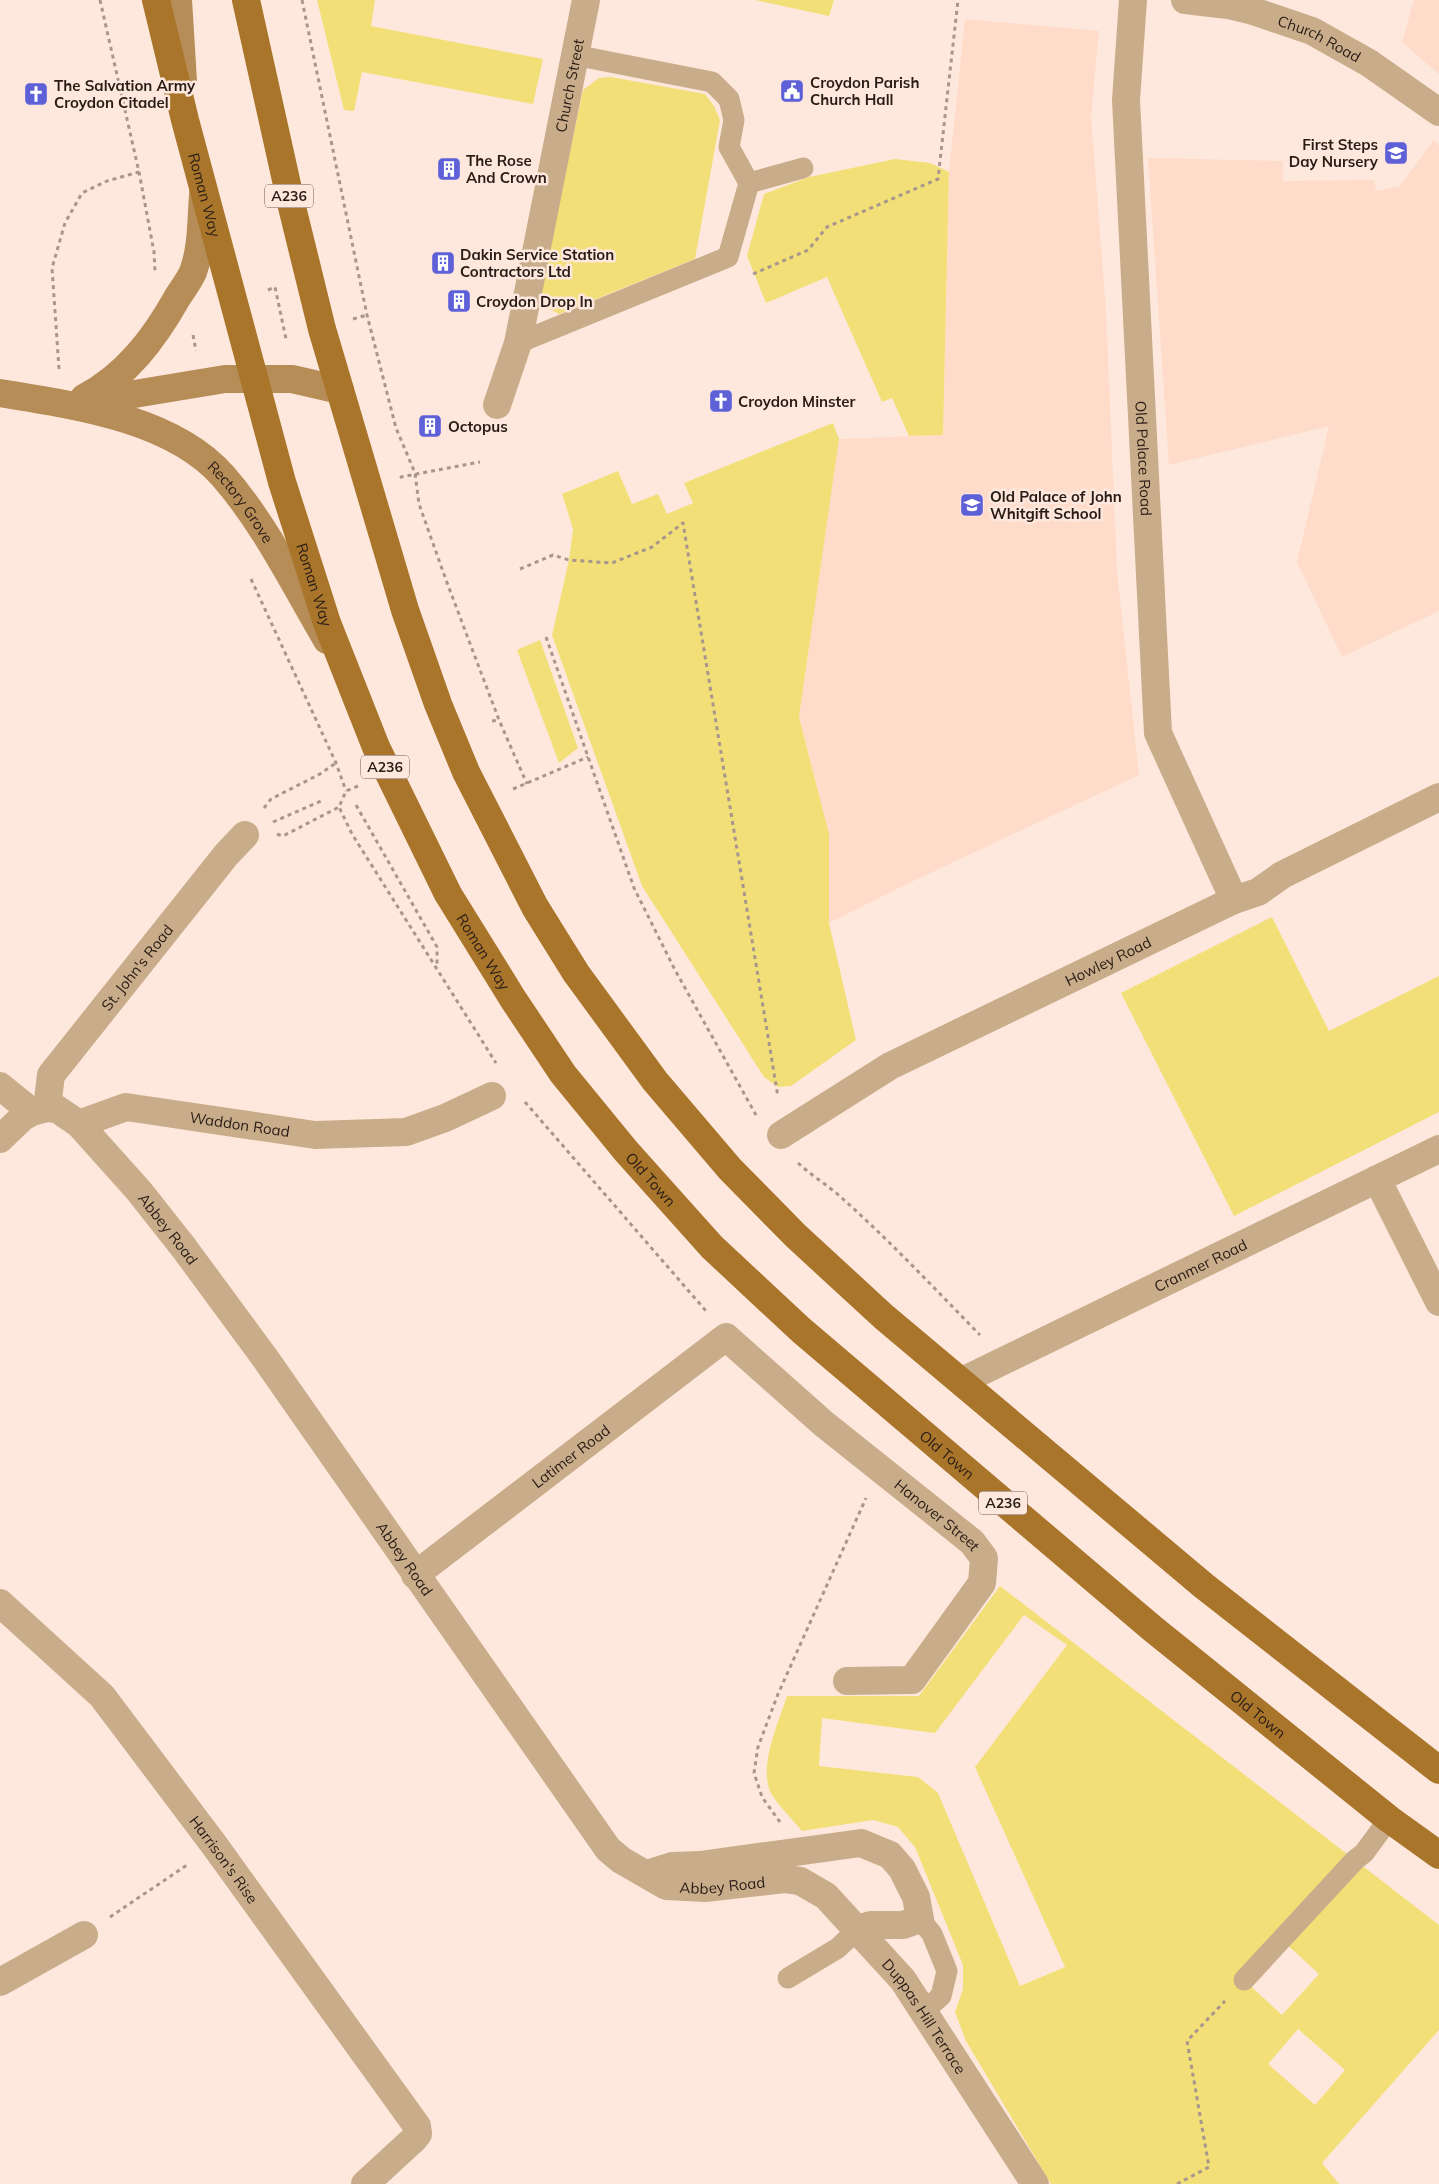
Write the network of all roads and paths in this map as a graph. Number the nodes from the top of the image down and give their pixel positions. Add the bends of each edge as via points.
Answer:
1 (100, 0) edge
2 (156, 0) edge
3 (178, 0) edge
4 (246, 0) edge
5 (302, 0) edge
6 (586, 0) edge
7 (958, 0) edge
8 (1133, 0) edge
9 (1185, 0) edge
10 (574, 56) junction
11 (1439, 112) edge
12 (185, 120) junction
13 (802, 168) dead end
14 (139, 172) junction
15 (749, 183) junction
16 (203, 187) junction
17 (754, 273) dead end
18 (154, 278) dead end
19 (268, 290) dead end
20 (367, 315) junction
21 (347, 322) dead end
22 (286, 339) dead end
23 (518, 343) junction
24 (60, 375) dead end
25 (254, 378) junction
26 (340, 390) junction
27 (0, 393) edge
28 (71, 404) junction
29 (497, 405) dead end
30 (480, 462) dead end
31 (415, 473) junction
32 (401, 477) dead end
33 (520, 569) dead end
34 (249, 574) dead end
35 (546, 638) dead end
36 (346, 673) junction
37 (499, 720) junction
38 (492, 721) dead end
39 (588, 757) junction
40 (336, 764) junction
41 (365, 783) dead end
42 (527, 784) junction
43 (510, 790) dead end
44 (346, 791) junction
45 (1439, 797) edge
46 (321, 801) dead end
47 (356, 805) dead end
48 (263, 812) dead end
49 (275, 821) dead end
50 (274, 833) dead end
51 (246, 835) dead end
52 (1234, 900) junction
53 (437, 967) dead end
54 (0, 1086) edge
55 (492, 1096) dead end
56 (40, 1110) junction
57 (597, 1118) joint
58 (79, 1124) junction
59 (781, 1135) junction
60 (0, 1139) edge
61 (1439, 1149) edge
62 (1377, 1179) junction
63 (1439, 1302) edge
64 (726, 1337) joint
65 (1006, 1361) junction
66 (962, 1381) junction
67 (879, 1468) junction
68 (416, 1575) junction
69 (0, 1603) edge
70 (847, 1681) dead end
71 (1439, 1770) edge
72 (1389, 1819) junction
73 (214, 1846) junction
74 (802, 1850) junction
75 (1439, 1855) edge
76 (648, 1874) junction
77 (785, 1879) joint
78 (920, 1919) junction
79 (858, 1929) junction
80 (84, 1935) joint
81 (788, 1978) dead end
82 (1244, 1980) joint
83 (0, 1982) edge
84 (926, 2012) junction
85 (366, 2184) edge
86 (1035, 2184) edge
87 (1177, 2184) edge

1 - 14 path
2 - 12 main road, Roman Way / A236
3 - 12 street
4 - 26 main road, A236 via 294,216
5 - 20 path
6 - 10 street, Church Street
7 - 17 path via 938,179 827,228 808,250
8 - 52 street, Old Palace Road via 1126,100 1158,733
9 - 11 street, Church Road via 1253,11 1312,31 1369,63
10 - 15 lane via 712,82 729,99 734,120 729,146
10 - 23 street, Church Street
12 - 16 main road, Roman Way / A236
13 - 15 lane
14 - 18 path via 154,252
14 - 24 path via 82,192 65,223 52,268
15 - 23 lane via 728,257
16 - 25 main road, Roman Way / A236
16 - 28 street via 200,239 193,272 167,317 120,374 103,388
19 - 22 path via 275,288
20 - 21 path
20 - 31 path via 396,428
23 - 29 street, Church Street
25 - 26 street, Rectory Grove via 292,379
25 - 28 street, Rectory Grove via 225,379
25 - 36 main road, Roman Way / A236 via 300,538
26 - 66 main road, A236 via 405,610 438,704 466,772 530,898 558,944 606,1017 654,1081 761,1202 884,1317
27 - 28 street, Rectory Grove
28 - 36 street, Rectory Grove via 162,433 199,455 222,475 251,511
30 - 31 path
31 - 32 path
31 - 37 path via 422,512
33 - 59 path via 553,555 570,560 612,562 652,547 683,523 778,1087
34 - 40 path
35 - 39 path
36 - 57 main road, Roman Way / A236 via 388,774 448,894 540,1040
37 - 38 path
37 - 42 path
39 - 42 path
39 - 59 path via 634,888 675,970 760,1122
40 - 44 path
40 - 48 path via 271,799
41 - 44 path
42 - 43 path
44 - 50 path via 339,808 282,836
45 - 52 street, Howley Road via 1282,875 1258,892
46 - 49 path
47 - 53 path via 438,947
51 - 56 street, St. John's Road via 226,855 51,1076
52 - 59 street, Howley Road via 890,1066
54 - 56 street
55 - 58 street, Waddon Road via 446,1118 406,1132 315,1135 126,1107
56 - 58 street via 57,1109
56 - 60 street via 23,1117
57 - 72 main road, Old Town / A236 via 712,1246 801,1330 1153,1629
58 - 68 street, Abbey Road via 184,1248
59 - 65 path via 791,1155 898,1251
61 - 62 street, Cranmer Road
62 - 63 street
62 - 65 street, Cranmer Road
64 - 67 street, Hanover Street
64 - 68 street, Latimer Road
65 - 66 street, Cranmer Road
66 - 71 main road, A236 via 1204,1586
67 - 70 street, Hanover Street via 972,1542 984,1558 982,1584 912,1680
67 - 74 path via 778,1694 758,1747 754,1773 762,1797
68 - 76 street, Abbey Road via 608,1849
69 - 73 street, Harrison's Rise via 102,1696
72 - 75 main road, Old Town / A236
72 - 82 lane via 1364,1853
73 - 80 path
73 - 85 street, Harrison's Rise via 417,2126 418,2134 414,2139
74 - 76 street via 672,1866
74 - 78 street via 861,1843 890,1854 909,1882 920,1910
76 - 77 street, Abbey Road via 666,1886 705,1888
77 - 79 street, Duppas Hill Terrace via 800,1881 826,1896
78 - 79 street via 903,1925 871,1925
78 - 84 lane via 932,1934 947,1971 941,1996
79 - 81 lane via 838,1948
79 - 84 street, Duppas Hill Terrace via 904,1980
80 - 83 street
82 - 87 path via 1187,2042 1209,2167
84 - 86 street, Duppas Hill Terrace

